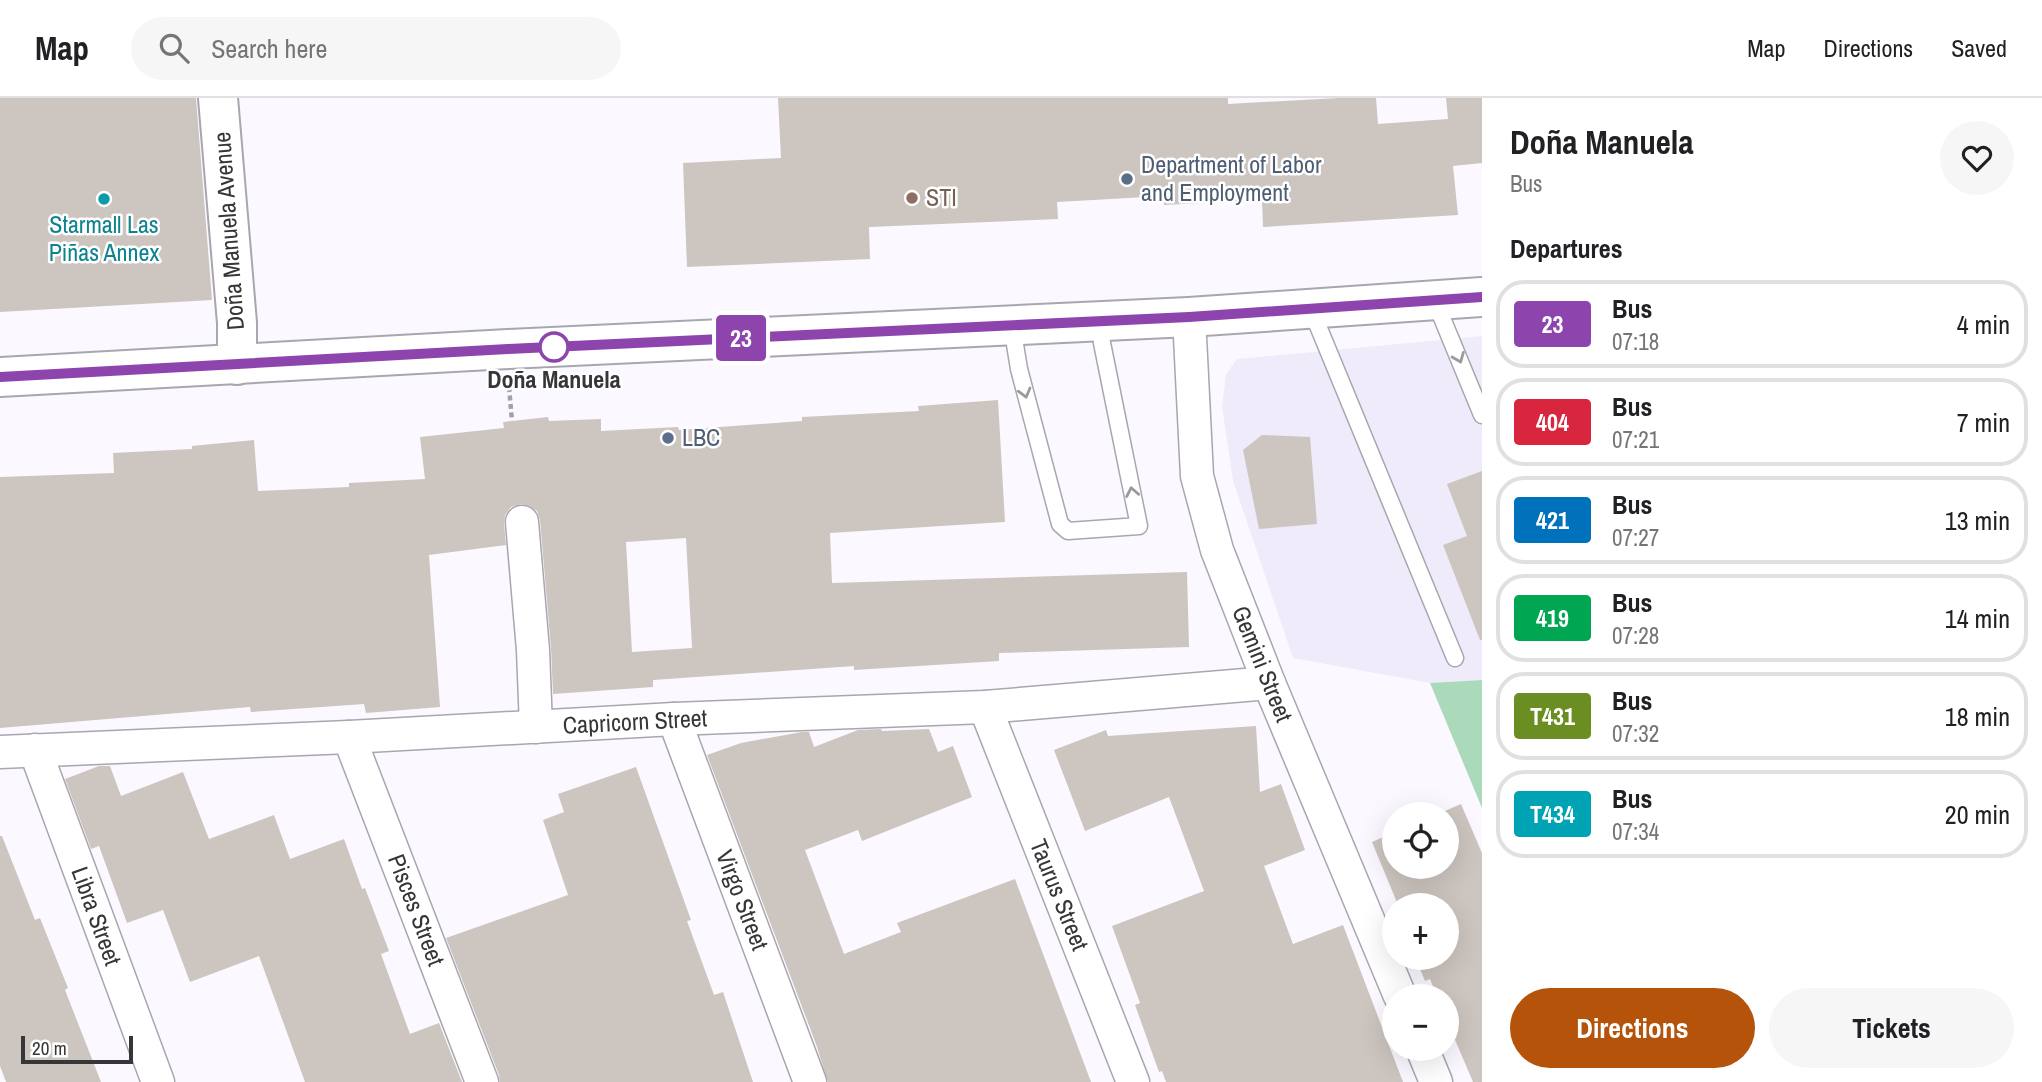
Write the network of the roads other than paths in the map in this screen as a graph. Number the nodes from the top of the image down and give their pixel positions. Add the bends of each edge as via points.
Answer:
1 (218, 98) edge
2 (1482, 296) edge
3 (1435, 301) junction
4 (1311, 309) junction
5 (1189, 317) junction
6 (1100, 321) junction
7 (1012, 326) junction
8 (237, 365) junction
9 (0, 377) edge
10 (1482, 415) edge
11 (522, 522) dead end
12 (1455, 658) dead end
13 (1269, 683) junction
14 (985, 708) junction
15 (674, 719) junction
16 (536, 727) junction
17 (349, 737) junction
18 (35, 750) junction
19 (0, 752) edge
20 (1395, 984) edge
21 (1427, 1061) edge
22 (158, 1082) edge
23 (482, 1082) edge
24 (810, 1082) edge
25 (1133, 1082) edge
26 (1436, 1082) edge

1 - 8 main road, Doña Manuela Avenue
2 - 3 main road
3 - 4 main road
3 -> 10 lane
4 - 5 main road
4 - 12 lane
5 - 6 main road
5 - 13 street, Gemini Street via 1197,476 1217,550
6 - 7 main road
7 -> 6 lane via 1060,524 1068,531 1139,526
7 - 8 main road
8 - 9 main road
11 - 16 street
13 - 14 street, Capricorn Street
13 - 20 street, Gemini Street
14 - 15 street, Capricorn Street
14 - 25 street, Taurus Street
15 - 16 street, Capricorn Street
15 - 24 street, Virgo Street
16 - 17 street, Capricorn Street
17 - 18 street, Capricorn Street
17 - 23 street, Pisces Street
18 - 19 street, Capricorn Street
18 - 22 street, Libra Street
21 - 26 street

